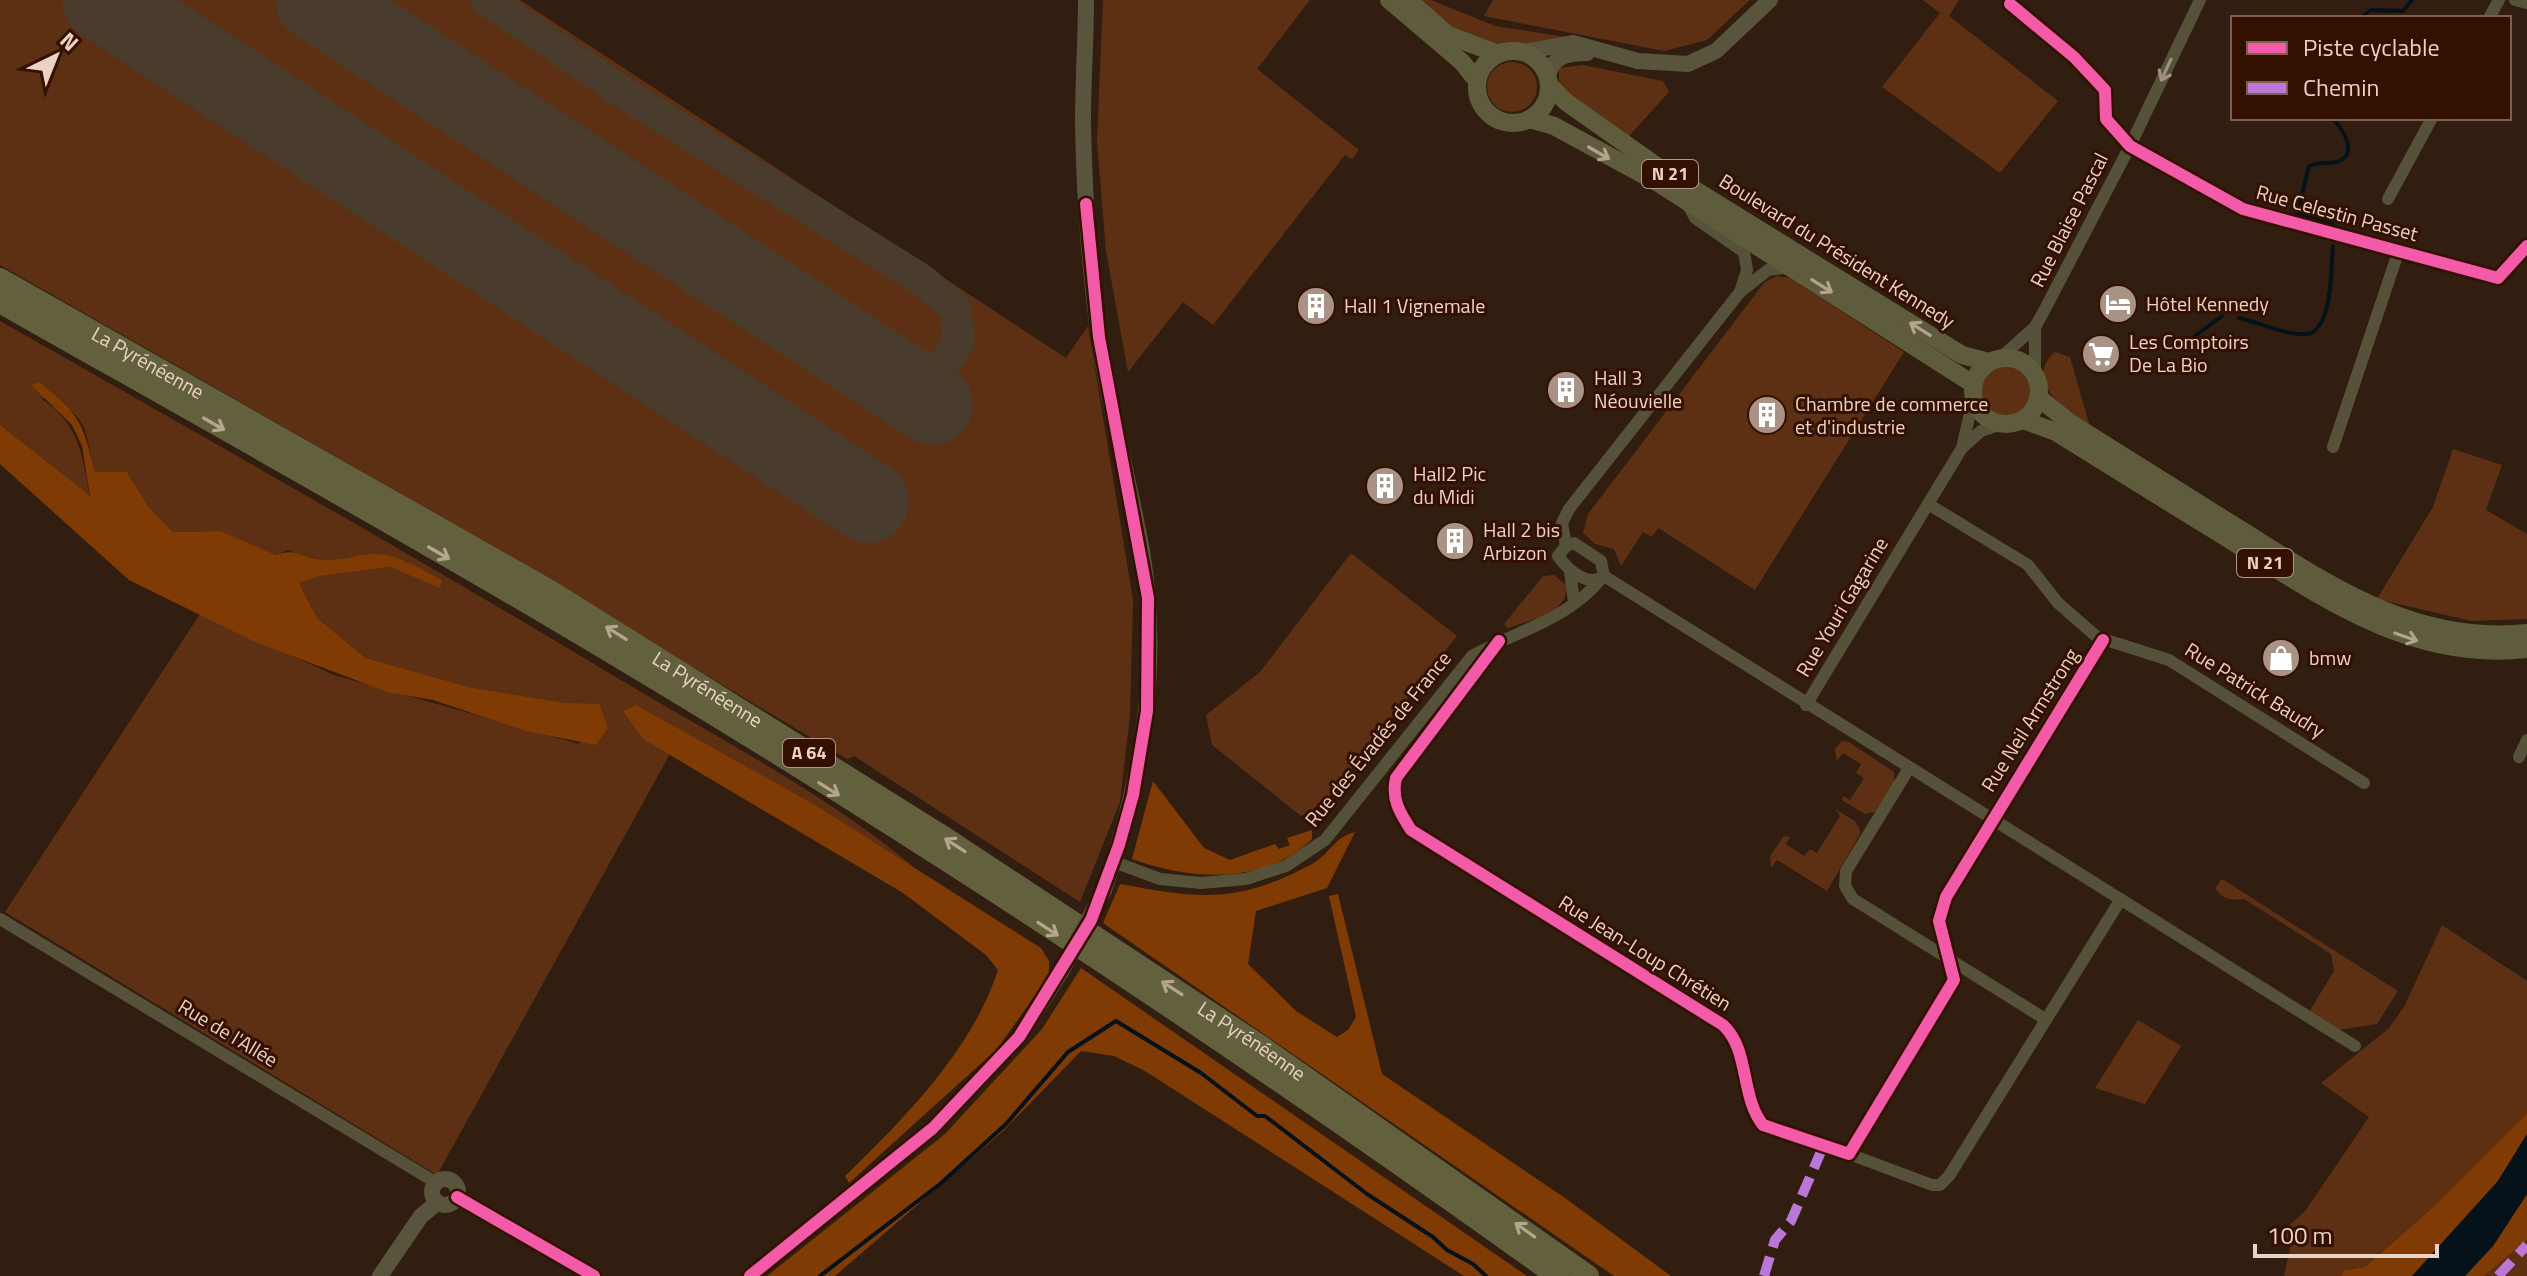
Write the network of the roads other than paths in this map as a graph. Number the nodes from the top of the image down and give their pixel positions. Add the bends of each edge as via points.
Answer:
1 (1086, 0) edge
2 (1389, 0) edge
3 (1408, 0) edge
4 (1770, 0) edge
5 (2200, 0) edge
6 (2515, 0) edge
7 (2527, 3) edge
8 (2010, 4) dead end
9 (1596, 51) junction
10 (1523, 52) junction
11 (1498, 54) junction
12 (1548, 80) junction
13 (1477, 81) junction
14 (1530, 119) junction
15 (2431, 120) edge
16 (2130, 146) junction
17 (2388, 199) dead end
18 (1686, 201) junction
19 (2527, 246) edge
20 (2399, 250) junction
21 (1792, 268) junction
22 (0, 279) edge
23 (1740, 292) junction
24 (0, 302) edge
25 (2035, 327) junction
26 (1994, 360) junction
27 (2035, 376) junction
28 (1973, 392) junction
29 (2038, 397) junction
30 (2023, 420) junction
31 (2002, 424) junction
32 (2333, 447) dead end
33 (1962, 448) junction
34 (1928, 504) junction
35 (1566, 546) junction
36 (1570, 571) junction
37 (1602, 578) junction
38 (1574, 602) junction
39 (2527, 633) edge
40 (2103, 640) junction
41 (1499, 641) junction
42 (2527, 649) edge
43 (1806, 705) junction
44 (2527, 740) edge
45 (2519, 757) dead end
46 (1908, 770) junction
47 (2364, 783) dead end
48 (1992, 821) junction
49 (1114, 862) junction
50 (2121, 899) junction
51 (0, 919) edge
52 (1951, 960) junction
53 (2045, 1019) junction
54 (2355, 1046) dead end
55 (1849, 1154) junction
56 (435, 1182) junction
57 (457, 1197) junction
58 (437, 1203) junction
59 (380, 1276) edge
60 (594, 1276) edge
61 (750, 1276) edge
62 (1557, 1276) edge
63 (1588, 1276) edge

1 - 49 street via 1084,173 1093,288 1142,552 1149,648 1142,751
2 - 13 main road
3 - 11 main road via 1448,35
4 - 9 street via 1716,51 1688,64 1638,61
5 -> 16 street, Rue Blaise Pascal
6 - 7 street
8 - 16 street via 2105,90 2106,119
9 - 10 street via 1565,43
9 - 12 street via 1566,54 1552,65
10 - 11 main road
10 - 12 main road via 1540,63
11 - 13 main road
12 - 14 main road via 1546,102
26 -> 12 main road, Boulevard du Président Kennedy / N 21 via 1962,355 1661,169 1566,102
13 - 14 main road via 1489,113 1510,123
14 -> 18 main road, Boulevard du Président Kennedy / N 21 via 1554,126
15 - 17 street
16 - 20 street, Rue Celestin Passet via 2243,209
16 - 25 street, Rue Blaise Pascal
18 - 21 main road, Boulevard du Président Kennedy / N 21
18 - 23 street via 1695,218 1744,252 1747,270
19 - 20 street, Rue Celestin Passet via 2498,278
20 - 32 street
21 - 23 street via 1768,270
21 -> 28 main road, Boulevard du Président Kennedy / N 21
63 -> 22 highway, La Pyrénéenne / A 64 via 1262,1047 928,827 550,591
23 - 35 street via 1569,509 1562,523
24 -> 62 highway, La Pyrénéenne / A 64 via 547,614 930,851 1252,1063
25 - 26 street, Rue Blaise Pascal
25 - 27 street, Rue Blaise Pascal
26 - 27 main road via 2019,361
26 - 28 main road
27 - 29 main road
28 - 31 main road via 1979,412
28 - 33 street, Rue Youri Gagarine
29 - 30 main road
29 - 39 main road, N 21 via 2070,423 2363,604 2447,631
30 - 31 main road
30 -> 42 main road, N 21 via 2056,432 2351,615 2428,643 2476,651
31 - 33 street, Rue Youri Gagarine via 1981,431
33 - 34 street, Rue Youri Gagarine
34 - 40 street, Rue Patrick Baudry via 2028,565 2058,603
34 - 43 street, Rue Youri Gagarine
35 - 36 street via 1558,556
35 - 37 street via 1574,543 1601,561
36 - 37 street via 1592,581
36 - 38 street
37 - 38 street, Rue des Évadés de France
37 - 43 street, Rue Youri Gagarine
38 - 41 street, Rue des Évadés de France via 1558,618
40 - 47 street, Rue Patrick Baudry via 2169,660
40 - 48 street, Rue Neil Armstrong
41 - 49 street, Rue des Évadés de France via 1472,656 1325,840 1286,866 1246,879 1201,883 1160,879
41 - 55 street, Rue Jean-Loup Chrétien via 1396,778 1394,797 1400,814 1411,830 1723,1025 1732,1033 1748,1099 1763,1125
43 - 46 street, Rue Neil Armstrong
44 - 45 street
46 - 48 street, Rue Neil Armstrong
46 - 52 street via 1846,871 1845,886 1853,899
48 - 50 street, Rue Neil Armstrong
48 - 52 street via 1941,909 1941,930
49 - 61 street, bridge via 1061,972 1019,1037 933,1128
50 - 53 street
50 - 54 street, Rue Neil Armstrong
51 - 56 street, Rue de l'Allée
52 - 53 street
52 - 55 street via 1954,980 1947,995
53 - 55 street, Rue Jean-Loup Chrétien via 1940,1185
56 - 57 street via 453,1181
56 - 58 street via 432,1196
57 - 58 street via 446,1205
57 - 60 street
58 - 59 street via 421,1216

